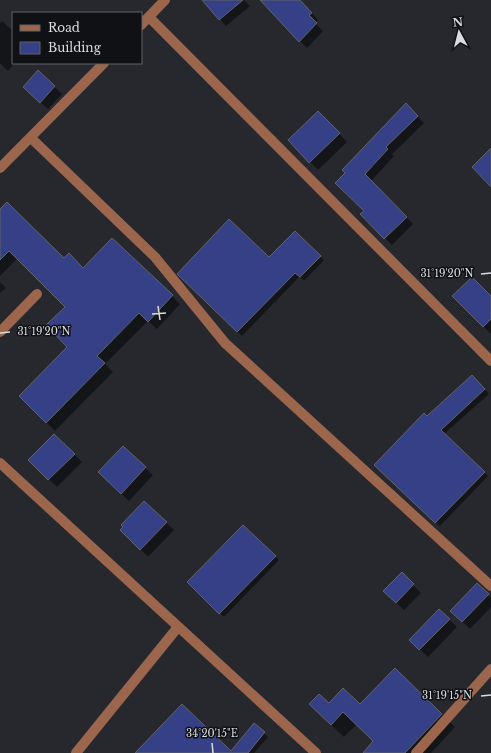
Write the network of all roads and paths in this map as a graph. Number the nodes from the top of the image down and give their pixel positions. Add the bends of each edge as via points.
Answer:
1 (163, 1) edge
2 (149, 17) junction
3 (142, 24) edge
4 (103, 64) edge
5 (31, 138) junction
6 (0, 168) edge
7 (37, 294) dead end
8 (0, 332) edge
9 (491, 361) edge
10 (0, 463) edge
11 (491, 586) edge
12 (178, 628) junction
13 (491, 669) edge
14 (76, 753) edge
15 (316, 753) edge
16 (416, 753) edge

1 - 2 street
2 - 3 street
2 - 9 street
4 - 5 street
5 - 6 street
5 - 11 street via 155,257 225,343
7 - 8 street
10 - 12 street
12 - 14 street
12 - 15 street
13 - 16 street

